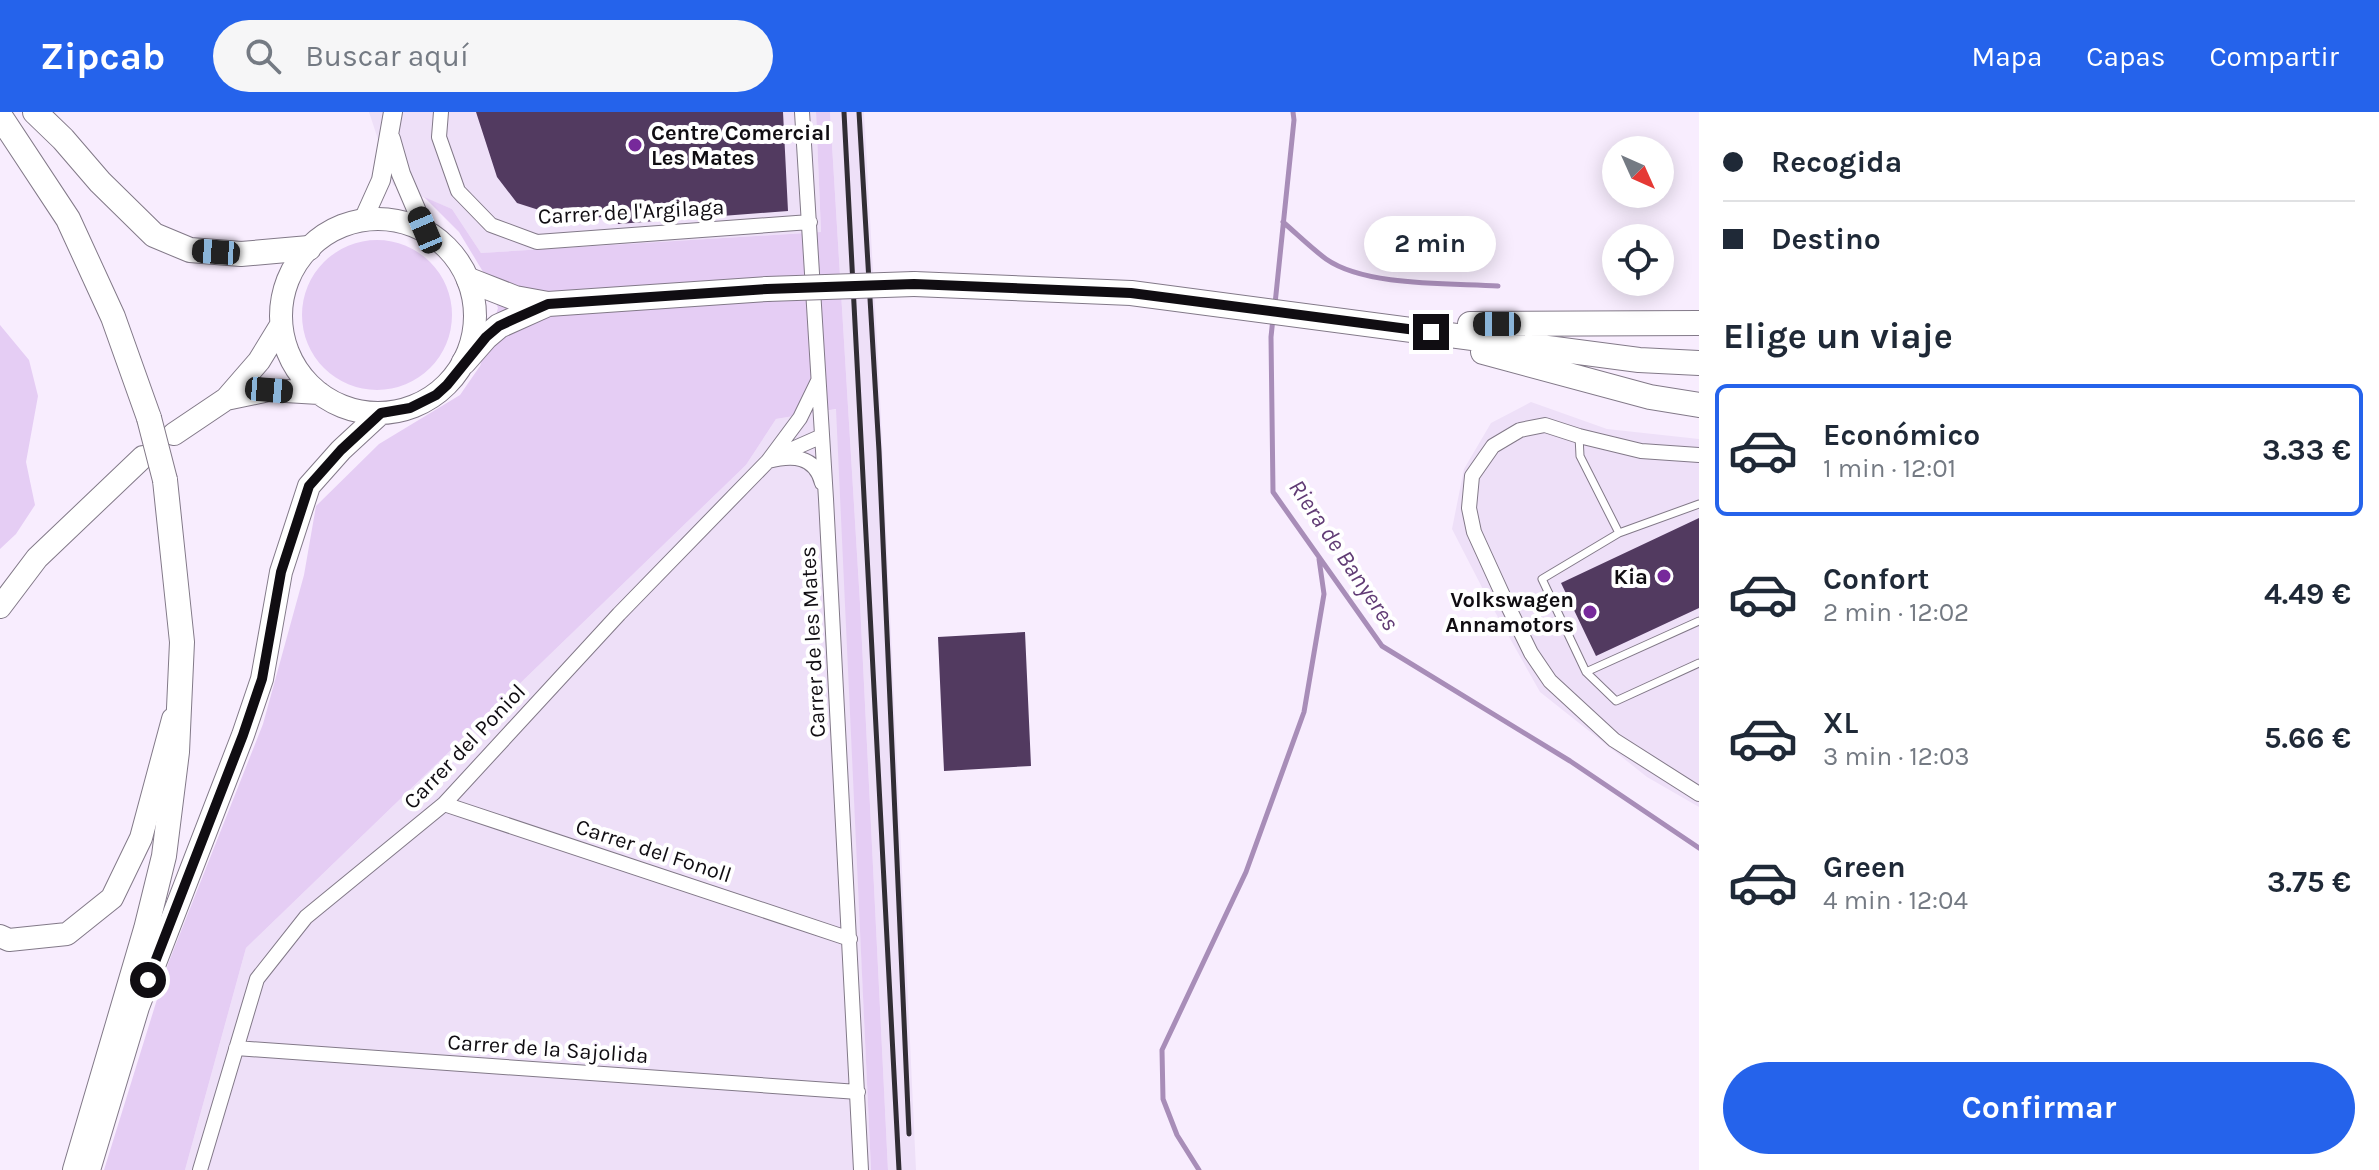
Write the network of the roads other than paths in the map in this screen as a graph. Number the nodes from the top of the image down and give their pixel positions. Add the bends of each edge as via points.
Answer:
1 (35, 112) edge
2 (393, 112) edge
3 (441, 112) edge
4 (802, 112) edge
5 (0, 116) edge
6 (390, 137) junction
7 (363, 220) junction
8 (810, 222) junction
9 (425, 230) junction
10 (309, 248) junction
11 (469, 280) junction
12 (548, 304) junction
13 (1699, 323) edge
14 (1372, 324) junction
15 (281, 325) junction
16 (464, 362) junction
17 (1699, 363) edge
18 (818, 381) junction
19 (319, 393) junction
20 (226, 399) junction
21 (1699, 405) edge
22 (381, 413) junction
23 (174, 434) dead end
24 (822, 436) junction
25 (1579, 436) junction
26 (1699, 455) edge
27 (143, 457) dead end
28 (768, 461) junction
29 (826, 499) junction
30 (1699, 504) edge
31 (1619, 533) junction
32 (2, 606) edge
33 (1699, 621) edge
34 (1699, 663) edge
35 (1586, 672) junction
36 (181, 691) junction
37 (1699, 794) edge
38 (444, 804) junction
39 (0, 936) edge
40 (850, 939) junction
41 (236, 1048) junction
42 (858, 1092) junction
43 (75, 1170) edge
44 (89, 1170) edge
45 (200, 1170) edge
46 (861, 1170) edge

1 - 10 highway via 154,235 190,250 241,254
2 - 6 street
3 - 8 street, Carrer de l'Argilaga via 439,137 458,191 491,225 537,242
4 - 8 street, Carrer de les Mates
5 - 36 highway, bridge via 68,219 113,317 149,418 165,480 182,642
6 - 7 street via 381,180
6 - 9 street
7 - 9 main road via 401,221
7 - 10 main road via 339,227
8 - 18 street, Carrer de les Mates
9 - 11 main road via 451,251
10 - 15 main road via 287,284
11 - 12 highway
11 - 16 main road via 476,321
12 - 14 highway, bridge via 914,284 1131,293
12 - 16 highway via 499,326
13 - 14 highway
14 - 17 highway via 1639,360
14 - 21 highway via 1650,397
15 - 19 main road via 293,363
15 - 20 main road
16 - 22 main road via 436,395 410,408
18 - 24 street, Carrer de les Mates
18 - 28 street, Carrer del Poniol via 800,418
19 - 20 main road via 269,390
19 - 22 main road via 354,411
20 - 23 main road
22 - 44 main road via 309,486 281,572 262,679 138,1007
24 - 28 street, Carrer del Poniol
24 - 29 street, Carrer de les Mates
25 - 26 street via 1641,451
25 - 31 lane via 1580,456
25 - 37 street via 1545,425 1520,430 1493,446 1472,476 1469,508 1474,532 1531,653 1550,681 1614,740
27 - 32 main road via 37,558
28 - 29 street via 793,456 812,464
28 - 38 street, Carrer del Poniol
29 - 40 street, Carrer de les Mates
30 - 31 lane
31 - 35 lane via 1542,579
33 - 35 lane
34 - 35 lane via 1616,701
36 - 39 main road via 141,838 112,898 67,934 9,940
36 - 43 highway via 164,856
38 - 40 street, Carrer del Fonoll
38 - 41 street, Carrer del Poniol via 306,917 257,979
40 - 42 street, Carrer de les Mates
41 - 42 street, Carrer de la Sajolida
41 - 45 street, Carrer del Poniol
42 - 46 street, Carrer de les Mates

